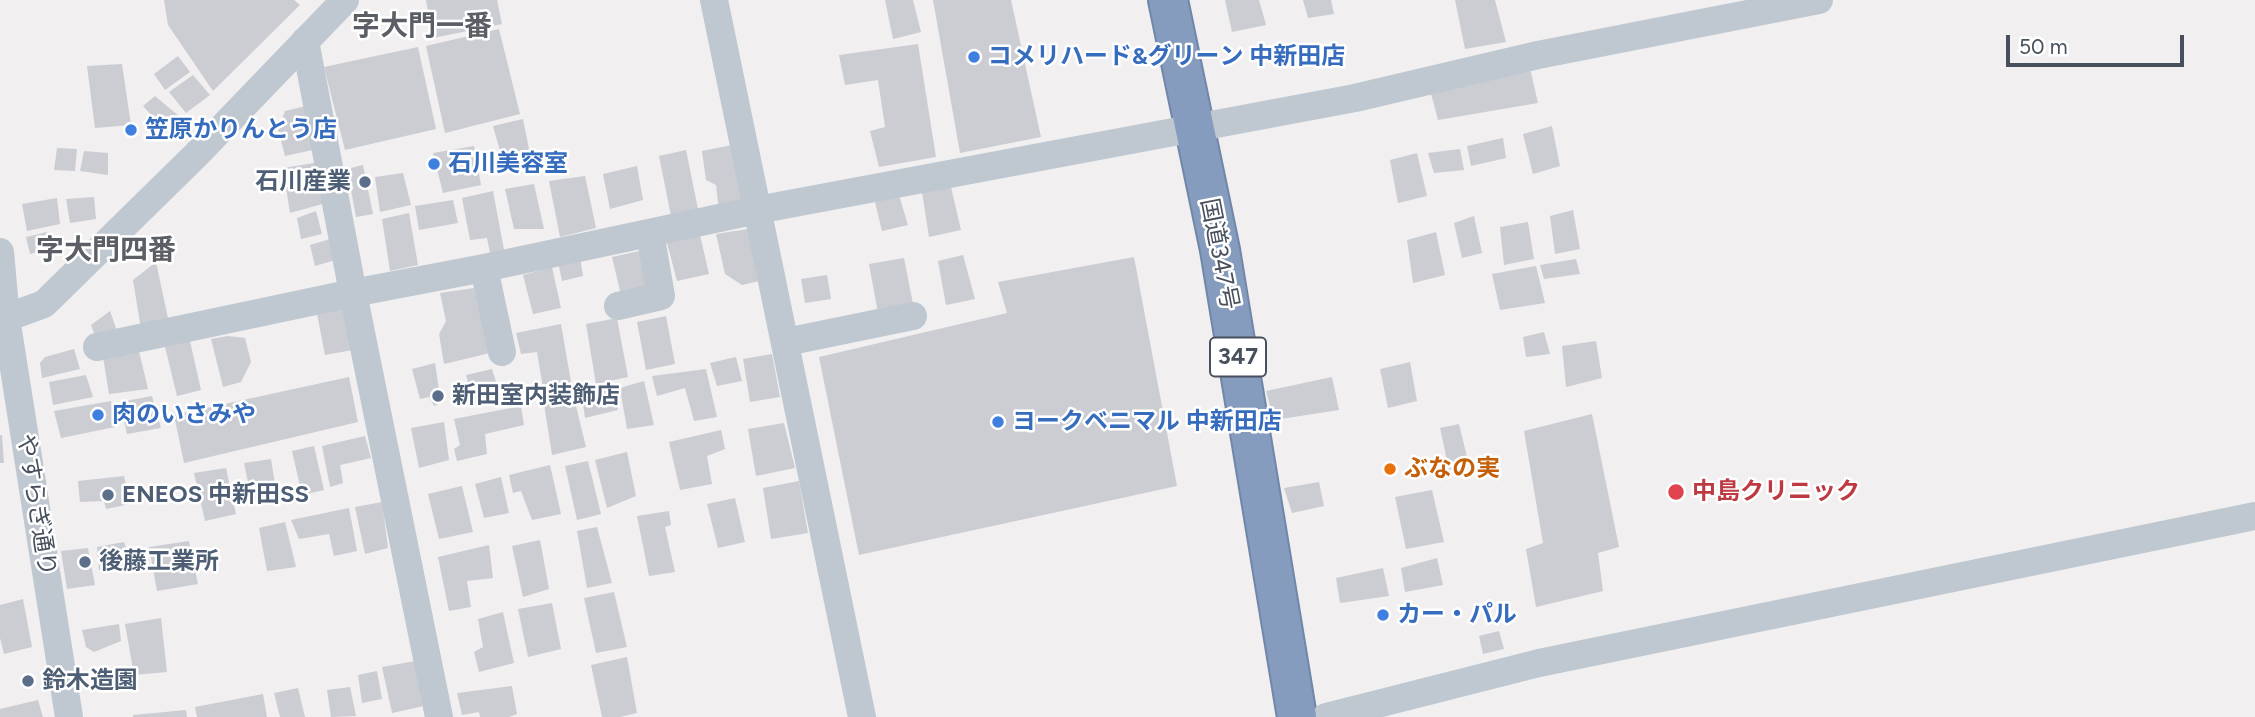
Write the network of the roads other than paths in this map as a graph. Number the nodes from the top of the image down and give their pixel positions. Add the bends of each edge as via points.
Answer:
1 (345, 0) edge
2 (714, 0) edge
3 (1168, 0) edge
4 (1819, 0) edge
5 (305, 41) junction
6 (1194, 127) junction
7 (757, 210) junction
8 (650, 233) junction
9 (0, 252) edge
10 (484, 268) junction
11 (353, 293) junction
12 (618, 306) dead end
13 (913, 316) dead end
14 (3, 319) edge
15 (786, 342) junction
16 (97, 347) dead end
17 (502, 352) dead end
18 (2255, 516) edge
19 (69, 717) edge
20 (439, 717) edge
21 (862, 717) edge
22 (1297, 717) edge
23 (1326, 717) edge

1 - 5 street
2 - 7 street
3 - 6 highway, 国道347号 / 347
4 - 6 street via 1538,55 1355,98
5 - 11 street
5 - 14 street via 44,304
6 - 7 street
6 - 22 highway, 国道347号 / 347 via 1220,250
7 - 8 street
7 - 15 street
8 - 10 street
8 - 12 street via 661,296
9 - 14 street, やすらぎ通り
10 - 11 street
10 - 17 street
11 - 16 street
11 - 20 street
13 - 15 street
14 - 19 street, やすらぎ通り
15 - 21 street
18 - 23 street via 1539,663

